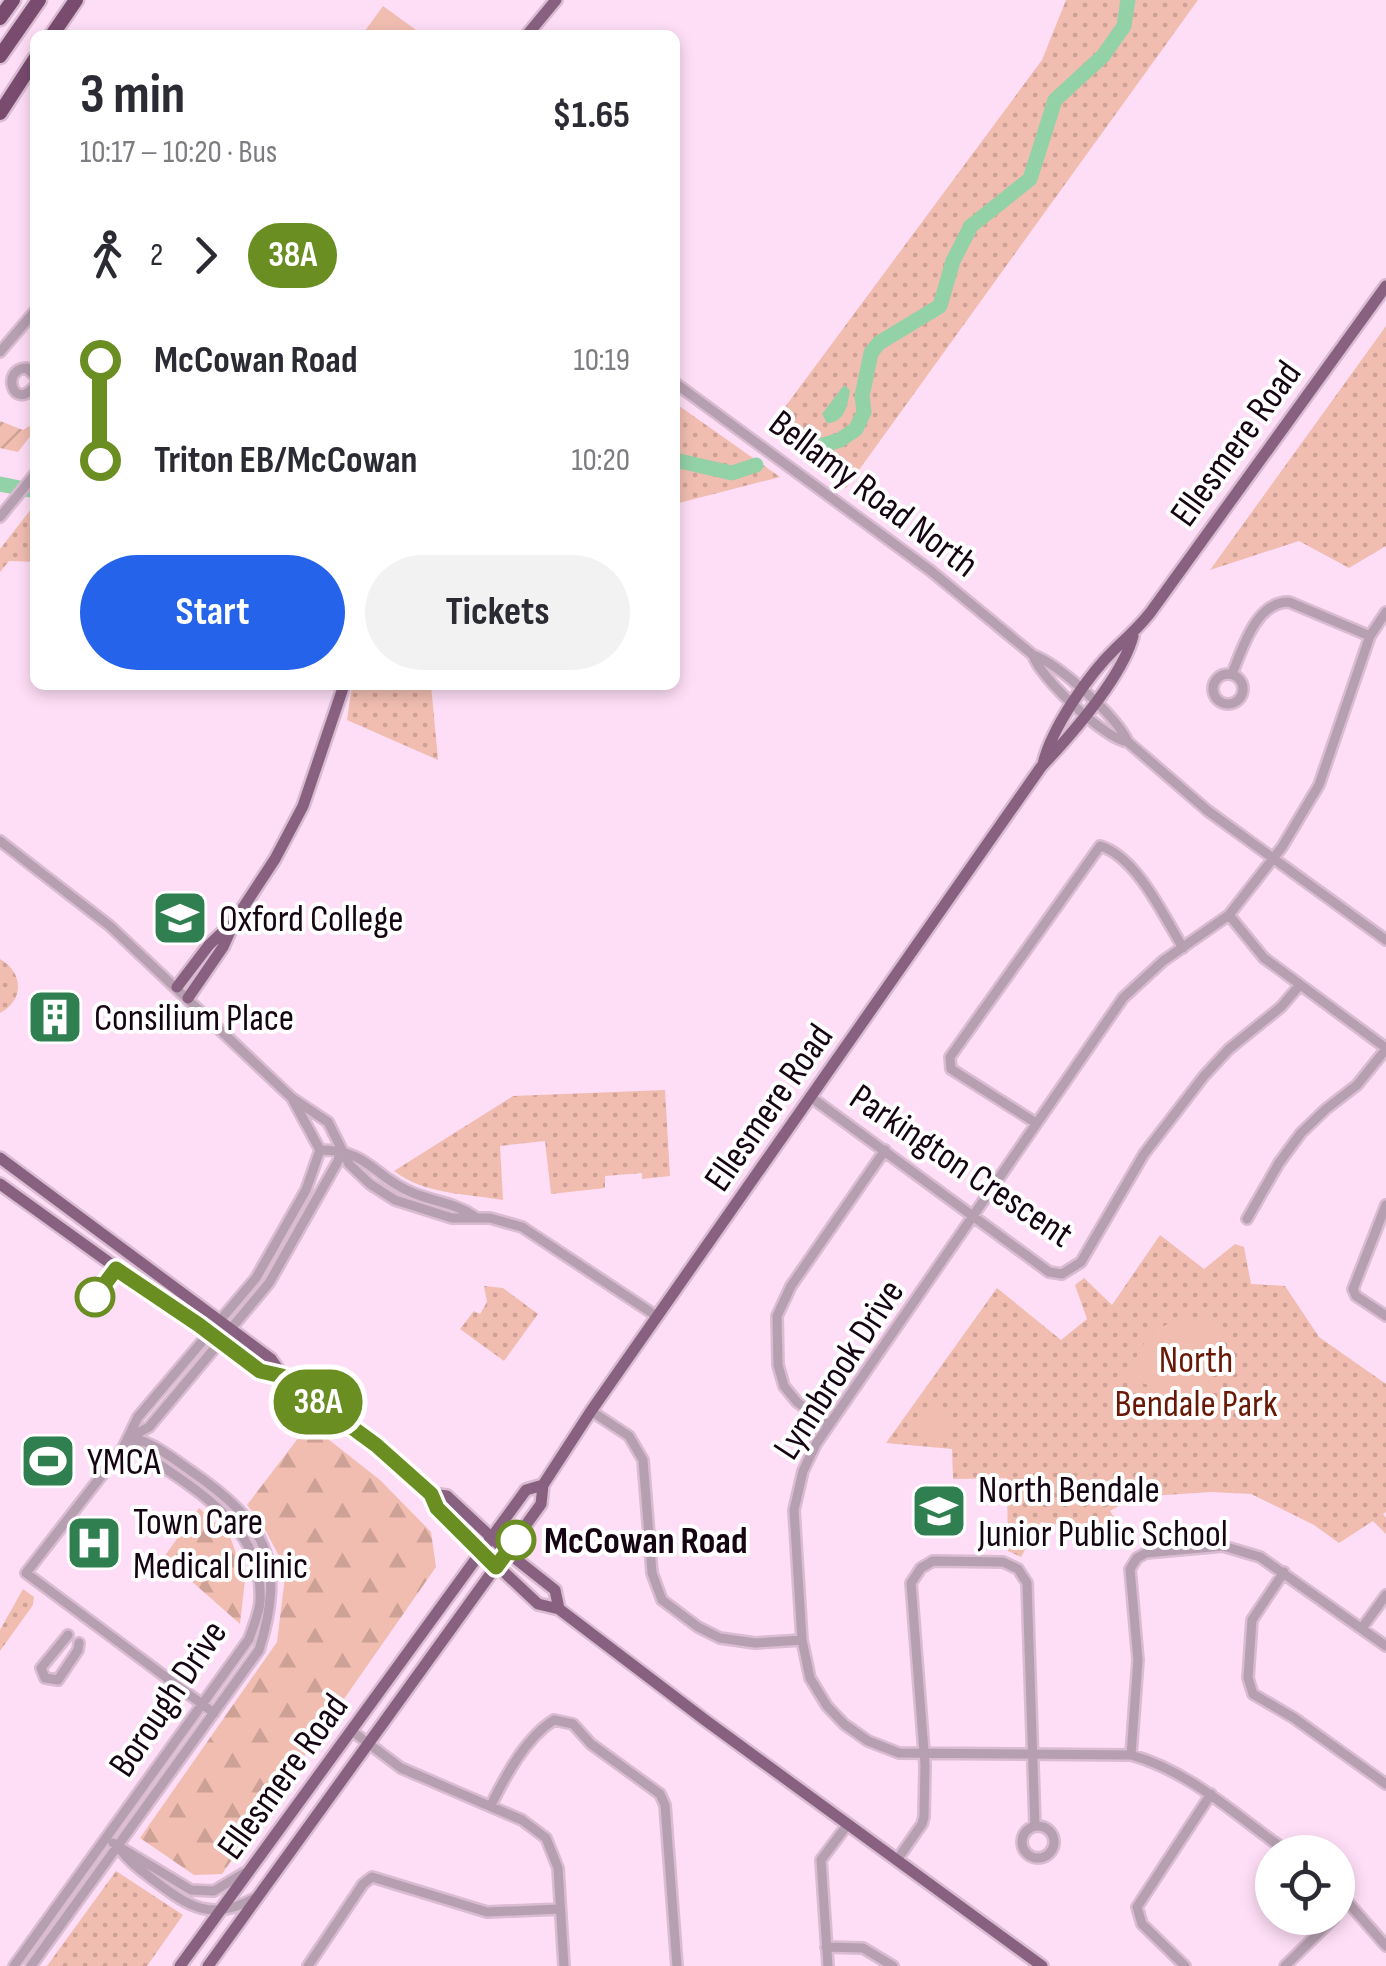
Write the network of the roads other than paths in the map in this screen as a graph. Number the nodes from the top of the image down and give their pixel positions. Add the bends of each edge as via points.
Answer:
1 (13, 0) edge
2 (39, 0) edge
3 (76, 0) edge
4 (556, 0) edge
5 (0, 18) edge
6 (55, 30) edge
7 (531, 30) edge
8 (0, 56) edge
9 (30, 65) edge
10 (24, 74) junction
11 (0, 100) edge
12 (0, 113) edge
13 (1386, 286) edge
14 (30, 317) edge
15 (0, 353) edge
16 (13, 370) junction
17 (30, 371) edge
18 (680, 387) edge
19 (30, 392) edge
20 (30, 480) edge
21 (0, 518) edge
22 (1386, 612) edge
23 (1133, 636) junction
24 (1370, 636) junction
25 (1033, 655) junction
26 (1232, 674) dead end
27 (342, 690) edge
28 (1083, 691) junction
29 (1094, 702) junction
30 (1074, 704) junction
31 (1086, 715) junction
32 (1128, 742) junction
33 (1043, 764) junction
34 (0, 841) edge
35 (1273, 858) junction
36 (1230, 915) junction
37 (235, 920) junction
38 (1386, 940) edge
39 (1183, 948) junction
40 (1299, 986) junction
41 (178, 987) junction
42 (188, 998) junction
43 (1386, 1049) edge
44 (292, 1098) junction
45 (812, 1098) junction
46 (1036, 1123) junction
47 (320, 1150) junction
48 (340, 1150) junction
49 (885, 1150) junction
50 (0, 1158) edge
51 (0, 1184) edge
52 (302, 1196) junction
53 (314, 1203) junction
54 (1386, 1206) edge
55 (975, 1216) junction
56 (1247, 1219) dead end
57 (265, 1262) junction
58 (278, 1268) junction
59 (1386, 1316) edge
60 (658, 1318) junction
61 (222, 1319) junction
62 (234, 1329) junction
63 (209, 1333) junction
64 (222, 1342) junction
65 (282, 1376) junction
66 (592, 1411) junction
67 (828, 1425) junction
68 (130, 1437) junction
69 (543, 1484) junction
70 (431, 1494) junction
71 (491, 1538) junction
72 (506, 1552) junction
73 (481, 1553) junction
74 (496, 1567) junction
75 (1284, 1572) junction
76 (1386, 1595) edge
77 (559, 1609) junction
78 (1362, 1628) junction
79 (68, 1634) dead end
80 (802, 1640) junction
81 (79, 1642) dead end
82 (1386, 1646) edge
83 (201, 1704) junction
84 (214, 1713) junction
85 (352, 1731) junction
86 (368, 1744) junction
87 (924, 1754) junction
88 (1032, 1754) junction
89 (1131, 1756) junction
90 (1386, 1784) edge
91 (1210, 1794) junction
92 (491, 1805) junction
93 (848, 1824) junction
94 (1035, 1826) dead end
95 (1265, 1835) edge
96 (107, 1838) junction
97 (118, 1846) junction
98 (897, 1860) junction
99 (252, 1868) junction
100 (258, 1896) junction
101 (560, 1909) junction
102 (221, 1910) junction
103 (1355, 1910) edge
104 (51, 1914) junction
105 (63, 1923) junction
106 (1317, 1935) edge
107 (1386, 1946) edge
108 (826, 1947) junction
109 (14, 1966) edge
110 (31, 1966) edge
111 (180, 1966) edge
112 (208, 1966) edge
113 (308, 1966) edge
114 (564, 1966) edge
115 (677, 1966) edge
116 (828, 1966) edge
117 (892, 1966) edge
118 (1042, 1966) edge
119 (1185, 1966) edge
120 (1285, 1966) edge

1 - 5 highway
2 - 8 highway
3 - 6 highway
4 - 7 main road
9 - 10 highway
10 - 11 highway
10 - 12 highway
13 - 23 main road, Ellesmere Road
14 - 15 street
15 - 16 street
16 - 17 street
16 - 19 street via 8,382 16,393
18 - 25 street, Bellamy Road North via 931,571
20 - 21 street
22 - 24 street, Lynnbrook Drive
23 - 28 main road, Ellesmere Road
23 - 29 main road, Ellesmere Road
24 - 26 street via 1280,602 1244,640
24 - 35 street, Lynnbrook Drive via 1319,785
25 - 28 street, Bellamy Road North
25 - 30 street, Bellamy Road North via 1036,668
27 - 37 main road via 303,806
28 - 29 street, Bellamy Road North
28 - 30 main road, Ellesmere Road
29 - 31 main road, Ellesmere Road
29 - 32 street, Bellamy Road North
30 - 31 street, Bellamy Road North
30 - 33 main road, Ellesmere Road via 1048,741
31 - 32 street, Bellamy Road North via 1116,741
31 - 33 main road, Ellesmere Road
32 - 35 street, Bellamy Road North
33 - 45 main road, Ellesmere Road
34 - 41 street
35 - 36 street, Lynnbrook Drive
35 - 38 street, Bellamy Road North
36 - 39 street, Lynnbrook Drive
36 - 40 street via 1259,954
37 - 41 main road
37 - 42 main road
39 - 46 street, Lynnbrook Drive via 1123,998
39 - 46 street via 1130,866 1100,846 950,1057 951,1069 964,1080
40 - 43 street
40 - 55 street, Parkington Crescent via 1204,1076 1144,1154 1075,1268 1050,1272
41 - 42 street
42 - 44 street
43 - 56 street via 1357,1086 1301,1134
44 - 47 street
44 - 48 street via 328,1122
45 - 49 street, Parkington Crescent
45 - 60 main road, Ellesmere Road
46 - 55 street, Lynnbrook Drive
47 - 48 street
47 - 52 street
48 - 53 street
48 - 60 street via 412,1193 522,1227
49 - 55 street, Parkington Crescent
49 - 67 street via 776,1316 784,1386
50 - 61 main road
51 - 63 main road
52 - 53 street
52 - 57 street
53 - 58 street
54 - 59 street via 1353,1288
55 - 67 street, Lynnbrook Drive
57 - 58 street
57 - 61 street
58 - 62 street
60 - 66 main road, Ellesmere Road
61 - 62 main road
61 - 63 street
62 - 64 street
62 - 65 main road via 272,1359
63 - 64 main road
63 - 68 street via 138,1417
64 - 65 main road via 260,1371
64 - 68 street via 149,1427
65 - 70 main road
66 - 69 main road, Ellesmere Road
66 - 80 street via 629,1436 640,1452 652,1573 662,1600 720,1638
67 - 80 street, Lynnbrook Drive via 803,1470 794,1510
68 - 83 street, Borough Drive via 240,1529 258,1574 260,1604 249,1639
68 - 83 street via 26,1572
68 - 84 street, Borough Drive via 149,1442 232,1502 268,1558 272,1604 259,1650
69 - 71 main road, Ellesmere Road via 526,1490
69 - 72 main road, Ellesmere Road via 541,1504
70 - 71 main road via 447,1496
70 - 73 main road
71 - 72 main road
71 - 73 main road, Ellesmere Road
72 - 74 main road, Ellesmere Road
72 - 77 main road via 555,1590
73 - 74 main road
73 - 85 main road, Ellesmere Road
74 - 77 main road via 538,1604
74 - 86 main road, Ellesmere Road
75 - 78 street
75 - 89 street via 1223,1546 1136,1558 1130,1569 1138,1660
75 - 90 street via 1252,1620 1253,1694
76 - 78 street
77 - 93 main road
78 - 82 street
79 - 81 street via 41,1668 45,1678 58,1680
80 - 87 street, Lynnbrook Drive via 810,1678 844,1724 886,1749
83 - 84 street
83 - 96 street, Borough Drive
84 - 97 street, Borough Drive
85 - 86 street
85 - 99 main road, Ellesmere Road
86 - 92 street via 409,1772
86 - 100 main road, Ellesmere Road
87 - 88 street, Lynnbrook Drive
87 - 88 street via 911,1583 920,1568 951,1561 1002,1562 1027,1583
87 - 98 street via 922,1824
88 - 89 street, Lynnbrook Drive
88 - 94 street
89 - 91 street, Lynnbrook Drive via 1162,1765
91 - 95 street, Lynnbrook Drive
91 - 119 street via 1137,1908 1142,1924
92 - 101 street via 546,1838 558,1868
92 - 115 street via 533,1739 554,1720 573,1724 655,1790 664,1805
93 - 98 main road
93 - 108 street via 821,1860
96 - 97 street
96 - 104 street, Borough Drive
97 - 99 street via 191,1890 214,1891
97 - 102 street via 190,1906
97 - 105 street, Borough Drive
98 - 118 main road
99 - 102 main road, Ellesmere Road
100 - 102 street
100 - 112 main road, Ellesmere Road
101 - 113 street via 487,1912 372,1878
101 - 114 street
102 - 111 main road, Ellesmere Road
103 - 107 street
104 - 105 street
104 - 109 street, Borough Drive
105 - 110 street, Borough Drive
106 - 120 street
108 - 116 street
108 - 117 street via 864,1948

